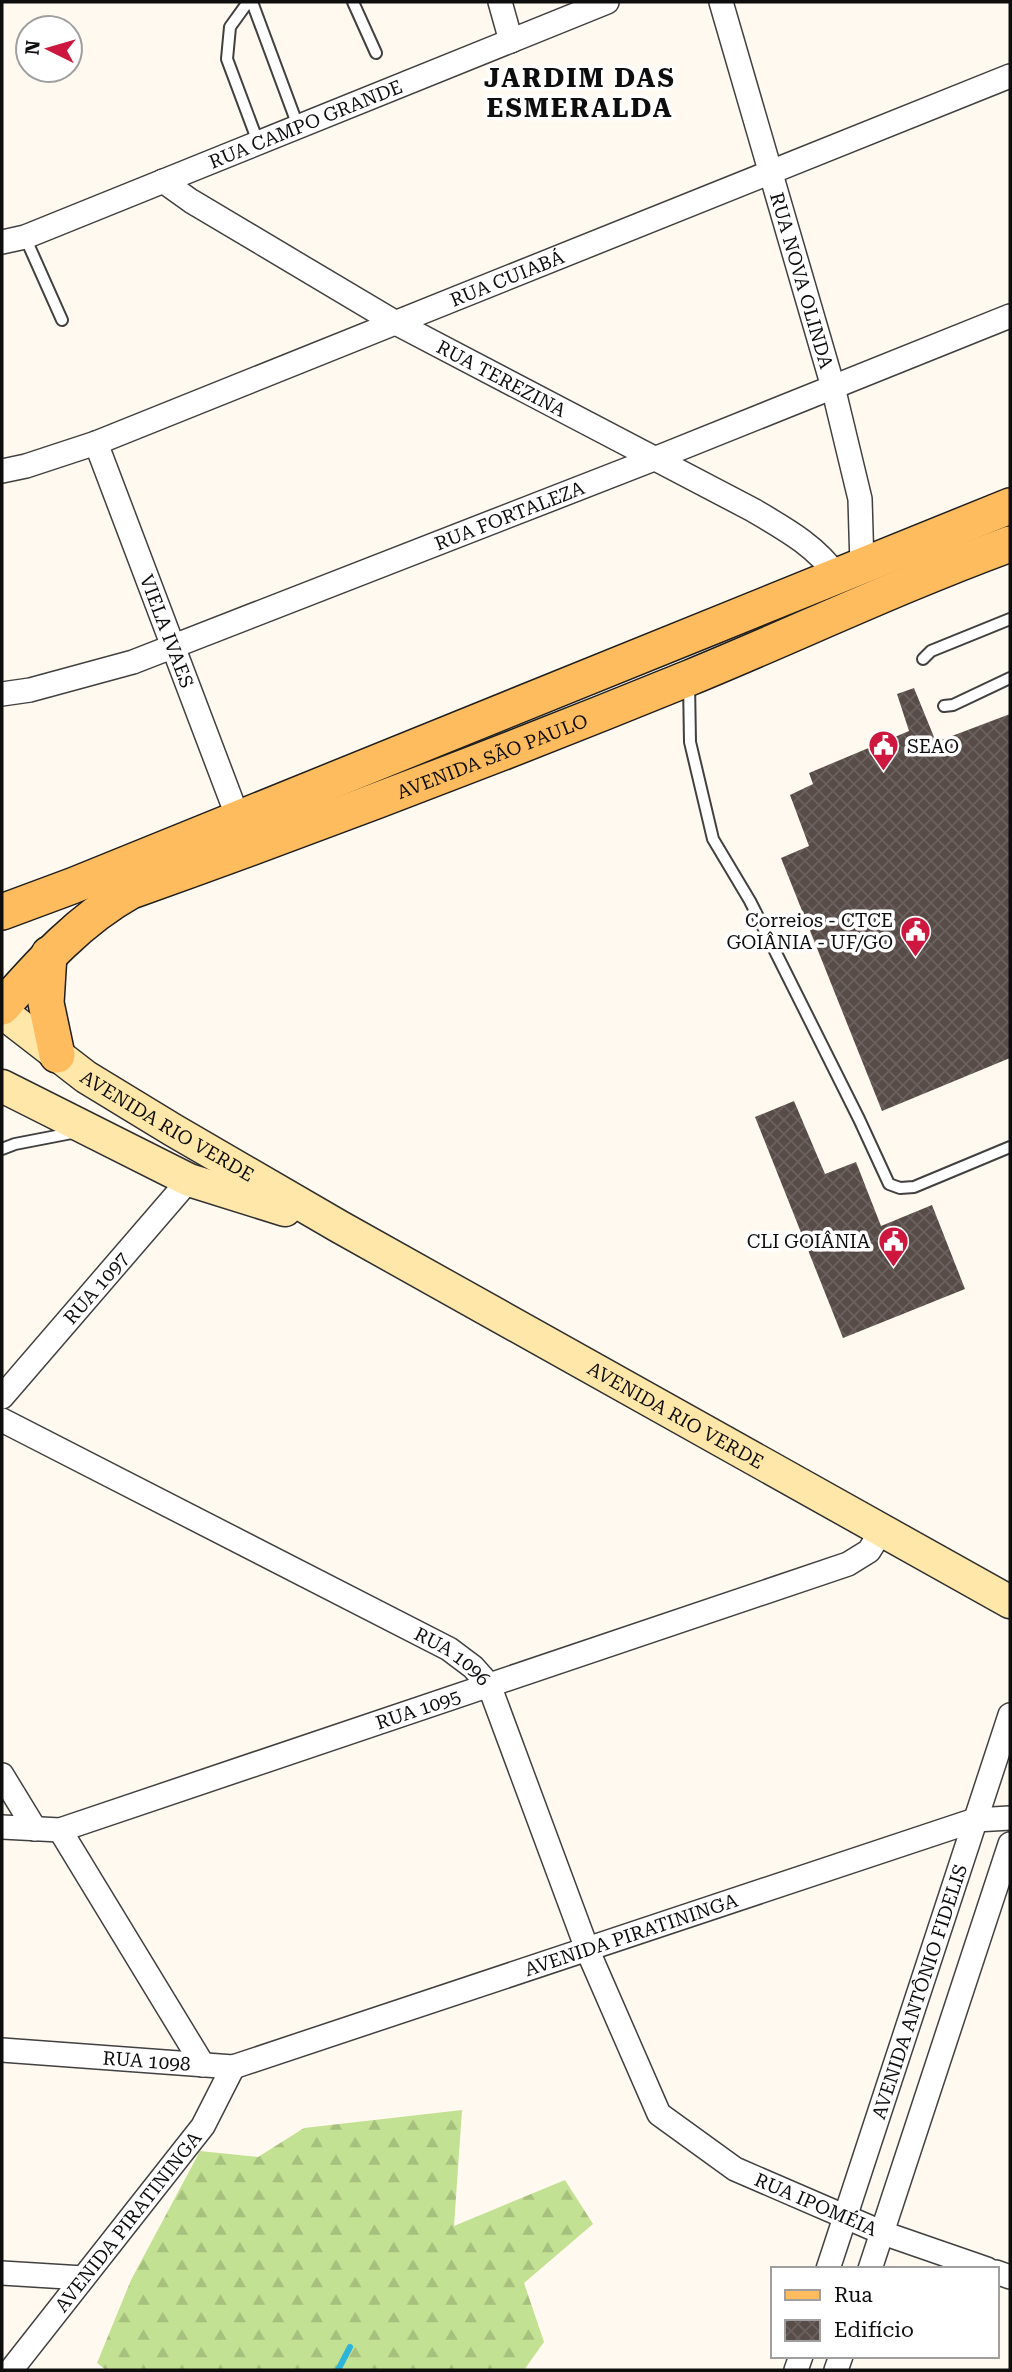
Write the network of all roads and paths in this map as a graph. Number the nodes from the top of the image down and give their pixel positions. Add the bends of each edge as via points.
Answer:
1 (250, 2) edge
2 (353, 2) edge
3 (500, 2) edge
4 (607, 2) edge
5 (721, 2) edge
6 (512, 41) junction
7 (376, 53) dead end
8 (1010, 76) edge
9 (298, 126) junction
10 (258, 142) junction
11 (771, 172) junction
12 (163, 181) junction
13 (25, 237) junction
14 (2, 242) edge
15 (1010, 316) edge
16 (62, 320) dead end
17 (396, 323) junction
18 (833, 387) junction
19 (96, 443) junction
20 (654, 458) junction
21 (2, 471) edge
22 (1010, 506) edge
23 (960, 528) junction
24 (1010, 544) edge
25 (850, 571) junction
26 (924, 576) junction
27 (1010, 620) edge
28 (802, 628) junction
29 (172, 647) junction
30 (923, 659) dead end
31 (689, 678) junction
32 (1010, 678) edge
33 (2, 694) edge
34 (944, 706) dead end
35 (238, 818) junction
36 (8, 906) edge
37 (49, 954) junction
38 (2, 1007) edge
39 (2, 1012) edge
40 (57, 1055) junction
41 (2, 1086) edge
42 (87, 1130) junction
43 (1010, 1147) edge
44 (2, 1149) edge
45 (189, 1180) junction
46 (340, 1227) junction
47 (2, 1397) edge
48 (2, 1420) edge
49 (882, 1531) junction
50 (1010, 1602) edge
51 (489, 1685) junction
52 (1010, 1715) edge
53 (2, 1775) edge
54 (1010, 1818) edge
55 (975, 1820) junction
56 (2, 1827) edge
57 (35, 1829) junction
58 (61, 1830) junction
59 (1010, 1844) edge
60 (587, 1949) junction
61 (288, 2048) joint
62 (2, 2050) edge
63 (203, 2065) junction
64 (233, 2067) junction
65 (659, 2114) joint
66 (845, 2217) junction
67 (883, 2233) junction
68 (829, 2267) edge
69 (871, 2267) edge
70 (981, 2267) edge
71 (2, 2273) edge
72 (83, 2278) junction
73 (11, 2370) edge

1 - 9 lane
1 - 10 lane via 230,27 227,59
2 - 7 lane
3 - 6 street
4 - 6 street, RUA CAMPO GRANDE
5 - 11 street, RUA NOVA OLINDA
6 - 9 street, RUA CAMPO GRANDE
8 - 11 street, RUA CUIABÁ
9 - 10 street, RUA CAMPO GRANDE
10 - 12 street, RUA CAMPO GRANDE
11 - 17 street, RUA CUIABÁ
11 - 18 street, RUA NOVA OLINDA
12 - 13 street, RUA CAMPO GRANDE
12 - 17 street, RUA TEREZINA
13 - 14 street, RUA CAMPO GRANDE
13 - 16 lane
15 - 18 street, RUA FORTALEZA
17 - 19 street, RUA CUIABÁ
17 - 20 street, RUA TEREZINA
18 - 20 street, RUA FORTALEZA
18 - 25 street, RUA NOVA OLINDA via 860,499
19 - 21 street, RUA CUIABÁ
19 - 29 street, VIELA IVAES
20 - 25 street, RUA TEREZINA via 796,535
20 - 29 street, RUA FORTALEZA
22 - 23 main road, AVENIDA SÃO PAULO
23 - 25 main road, AVENIDA SÃO PAULO
23 - 26 main road via 922,559
24 - 26 main road, AVENIDA SÃO PAULO
25 - 28 main road via 853,590
25 - 35 main road, AVENIDA SÃO PAULO
26 - 28 main road, AVENIDA SÃO PAULO
27 - 30 lane via 930,651
28 - 31 main road, AVENIDA SÃO PAULO
29 - 33 street, RUA FORTALEZA via 133,662
29 - 35 street, VIELA IVAES
31 - 37 main road, AVENIDA SÃO PAULO via 295,833 131,891 107,905
31 - 43 lane via 690,742 713,839 750,901 888,1184 914,1187
32 - 34 lane
35 - 36 main road, AVENIDA SÃO PAULO
37 - 38 main road, AVENIDA SÃO PAULO
37 - 40 main road via 46,1003
39 - 40 street, AVENIDA RIO VERDE
40 - 46 street, AVENIDA RIO VERDE via 173,1130
41 - 42 street, AVENIDA RIO VERDE
42 - 44 lane
42 - 45 street, AVENIDA RIO VERDE
45 - 46 street, AVENIDA RIO VERDE
45 - 47 street, RUA 1097
46 - 49 street, AVENIDA RIO VERDE
48 - 51 street, RUA 1096 via 449,1649
49 - 50 street, AVENIDA RIO VERDE
49 - 51 street, RUA 1095 via 869,1551 848,1564
51 - 58 street, RUA 1095
51 - 60 street, RUA 1096
52 - 55 street, AVENIDA ANTÔNIO FIDELIS
53 - 57 street
54 - 55 street, AVENIDA PIRATININGA
55 - 60 street, AVENIDA PIRATININGA
55 - 66 street, AVENIDA ANTÔNIO FIDELIS
56 - 57 street
57 - 58 street
58 - 63 street
59 - 67 street, AVENIDA ANTÔNIO FIDELIS
60 - 61 street, AVENIDA PIRATININGA
60 - 65 street, RUA 1096
61 - 64 street, RUA 1098
62 - 63 street, RUA 1098
63 - 64 street, RUA 1098
64 - 72 street, AVENIDA PIRATININGA via 203,2126
65 - 66 street, RUA IPOMÉIA via 735,2169
66 - 67 street, RUA IPOMÉIA
66 - 68 street, AVENIDA ANTÔNIO FIDELIS
67 - 69 street, AVENIDA ANTÔNIO FIDELIS
67 - 70 street, RUA IPOMÉIA
71 - 72 street
72 - 73 street, AVENIDA PIRATININGA

